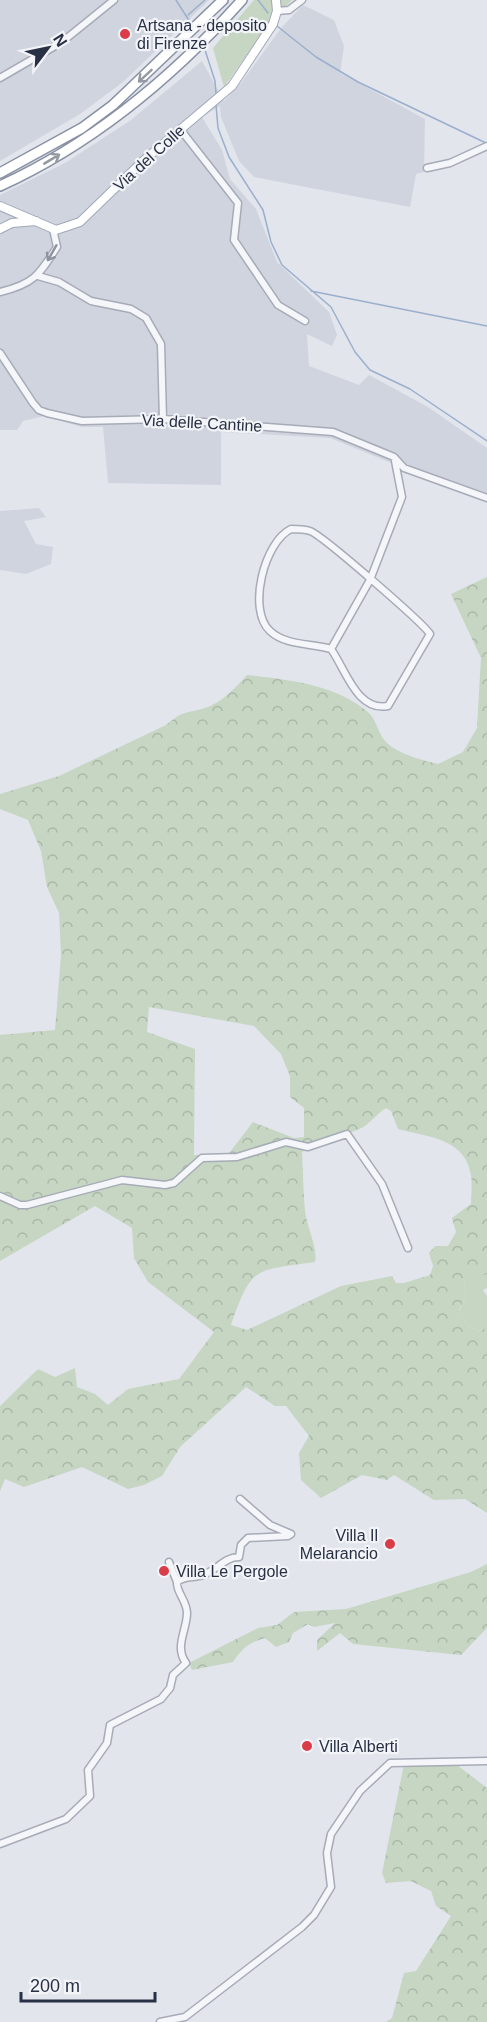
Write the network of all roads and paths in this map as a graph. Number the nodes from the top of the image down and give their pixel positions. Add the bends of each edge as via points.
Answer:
1 (114, 0) edge
2 (223, 0) edge
3 (242, 0) edge
4 (299, 2) edge
5 (276, 5) edge
6 (0, 78) edge
7 (180, 129) junction
8 (487, 146) edge
9 (427, 168) dead end
10 (0, 172) edge
11 (0, 186) edge
12 (0, 206) edge
13 (37, 222) junction
14 (0, 229) edge
15 (52, 229) junction
16 (38, 276) junction
17 (0, 292) edge
18 (305, 321) dead end
19 (0, 354) edge
20 (163, 419) junction
21 (394, 457) junction
22 (487, 498) edge
23 (370, 580) junction
24 (331, 649) junction
25 (0, 1196) edge
26 (408, 1248) dead end
27 (240, 1499) dead end
28 (169, 1562) dead end
29 (177, 1582) junction
30 (487, 1761) edge
31 (0, 1844) edge
32 (160, 2022) edge

1 - 6 street via 62,42
2 -> 10 highway via 142,80 82,128
11 -> 3 highway via 47,162 118,116 195,50
4 - 5 street, Via del Colle
5 - 7 main road, Via del Colle via 270,29 238,78
7 - 15 main road, Via del Colle via 89,215 66,228
7 - 18 street via 238,204 234,240 278,305
8 - 9 street via 450,163
12 - 13 main road
13 - 14 main road via 12,223
13 - 15 main road
15 -> 16 street via 57,247
16 - 17 street
16 - 20 street via 58,282 91,301 131,309 146,318 161,344
19 - 20 street, Via delle Cantine via 39,410 82,422
20 - 21 street, Via delle Cantine via 333,432
21 - 22 street, Via delle Cantine via 404,468
21 - 23 street via 402,497
23 - 24 street
23 - 24 street via 430,634 388,706 379,707 362,699
23 - 24 street via 310,531 291,529 277,538 260,574 264,623 281,638
25 - 26 street via 27,1205 122,1180 165,1185 174,1183 202,1158 237,1157 286,1142 308,1147 347,1134 382,1184
27 - 29 street via 270,1525 291,1534 248,1538 241,1545 239,1557 229,1558 203,1575
28 - 29 street
29 - 31 street via 188,1610 181,1640 186,1663 173,1675 168,1692 153,1704 110,1725 107,1743 88,1770 90,1796 68,1818
30 - 32 street via 390,1763 360,1791 331,1834 327,1853 331,1887 307,1923 185,2016

